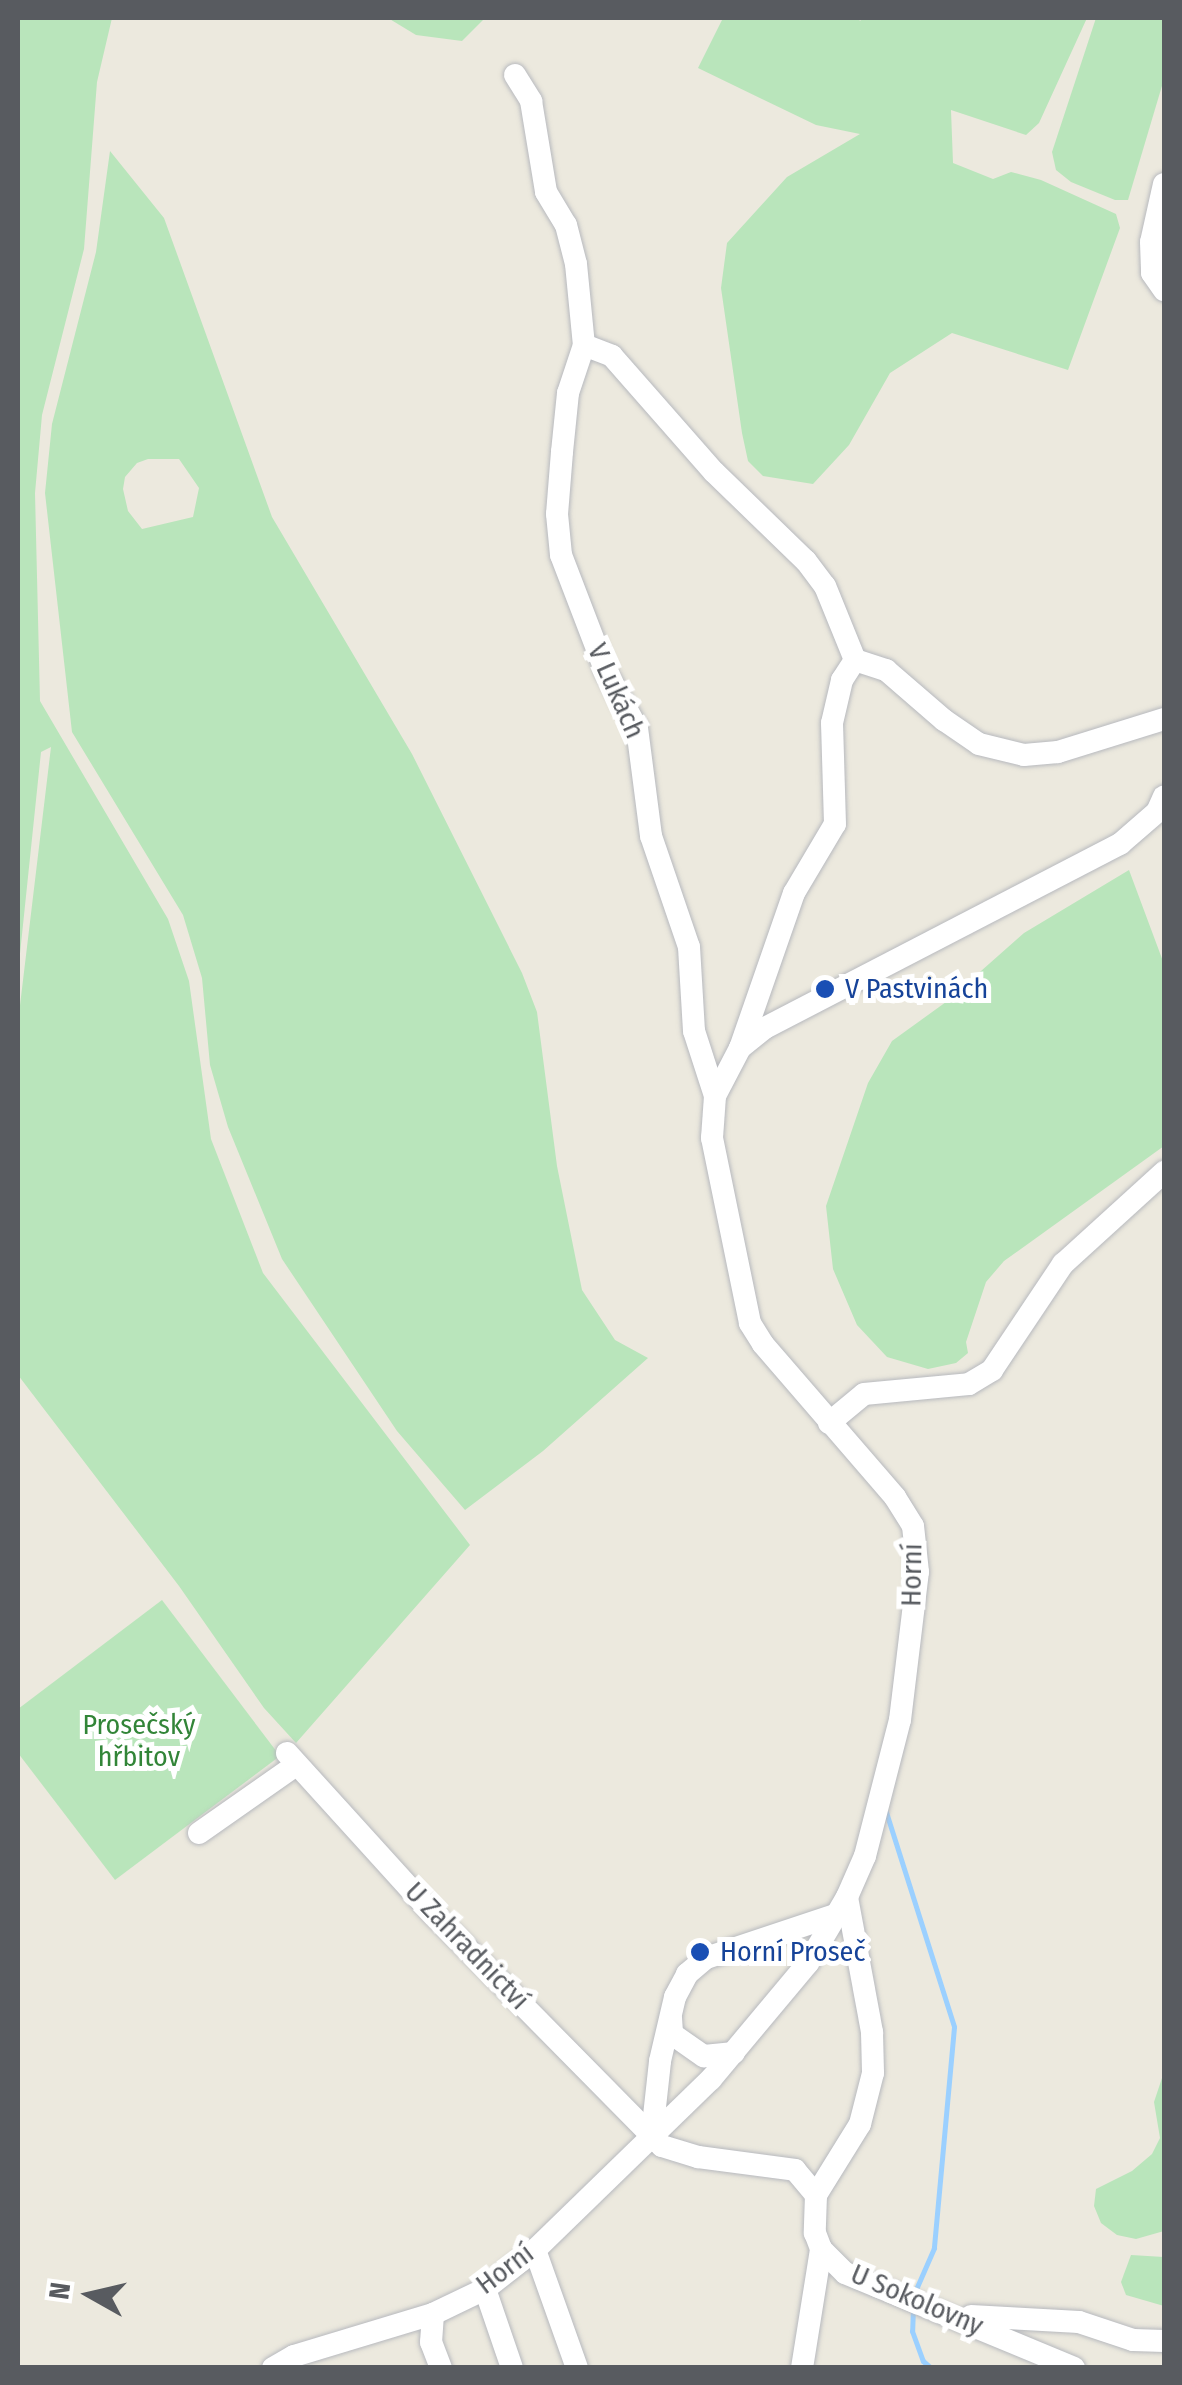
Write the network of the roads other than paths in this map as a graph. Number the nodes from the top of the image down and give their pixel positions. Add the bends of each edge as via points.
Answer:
1 (515, 75) dead end
2 (1164, 184) edge
3 (1135, 273) dead end
4 (1164, 292) edge
5 (584, 345) junction
6 (855, 660) junction
7 (1164, 719) edge
8 (1164, 796) edge
9 (740, 1048) junction
10 (715, 1096) junction
11 (1164, 1172) edge
12 (830, 1424) junction
13 (199, 1833) dead end
14 (839, 1907) junction
15 (670, 2014) junction
16 (734, 2052) junction
17 (652, 2134) junction
18 (816, 2195) junction
19 (534, 2250) junction
20 (821, 2250) junction
21 (485, 2289) junction
22 (433, 2314) junction
23 (955, 2316) junction
24 (1164, 2342) edge
25 (273, 2368) edge
26 (441, 2368) edge
27 (512, 2368) edge
28 (576, 2368) edge
29 (802, 2368) edge
30 (1074, 2368) edge

1 - 5 street, V Lukách via 531,101 546,192 570,238
2 - 4 street via 1151,242 1152,273
3 - 4 street
5 - 6 street via 612,356 714,472 806,560 825,586
5 - 10 street, V Lukách via 568,393 556,514 560,555 636,728 651,836 689,947 694,1031
6 - 7 street via 886,670 979,744 1024,754 1058,752
6 - 9 street via 842,680 832,723 835,824 794,894
8 - 9 street, Horní via 1158,812 1120,844 766,1028
9 - 10 street, Horní
10 - 12 street, Horní via 712,1138 750,1322
11 - 12 street via 1063,1264 992,1370 969,1384 864,1394
12 - 14 street, Horní via 906,1512 918,1572 900,1720 865,1856
13 - 17 street, U Zahradnictví via 292,1759
14 - 15 street via 706,1958 687,1974
14 - 16 street, Horní via 808,1962
14 - 18 street via 872,2032 872,2073 860,2124
15 - 16 street via 672,2034 704,2056
15 - 17 street
16 - 17 street, Horní
17 - 18 street via 675,2153 795,2170
17 - 19 street, Horní
18 - 20 street, U Sokolovny
19 - 21 street, Horní
19 - 28 street
20 - 23 street, U Sokolovny via 845,2273
20 - 29 street
21 - 22 street, Horní
21 - 27 street
22 - 25 street, Horní
22 - 26 street via 431,2342
23 - 24 street via 1079,2322
23 - 30 street, U Sokolovny

